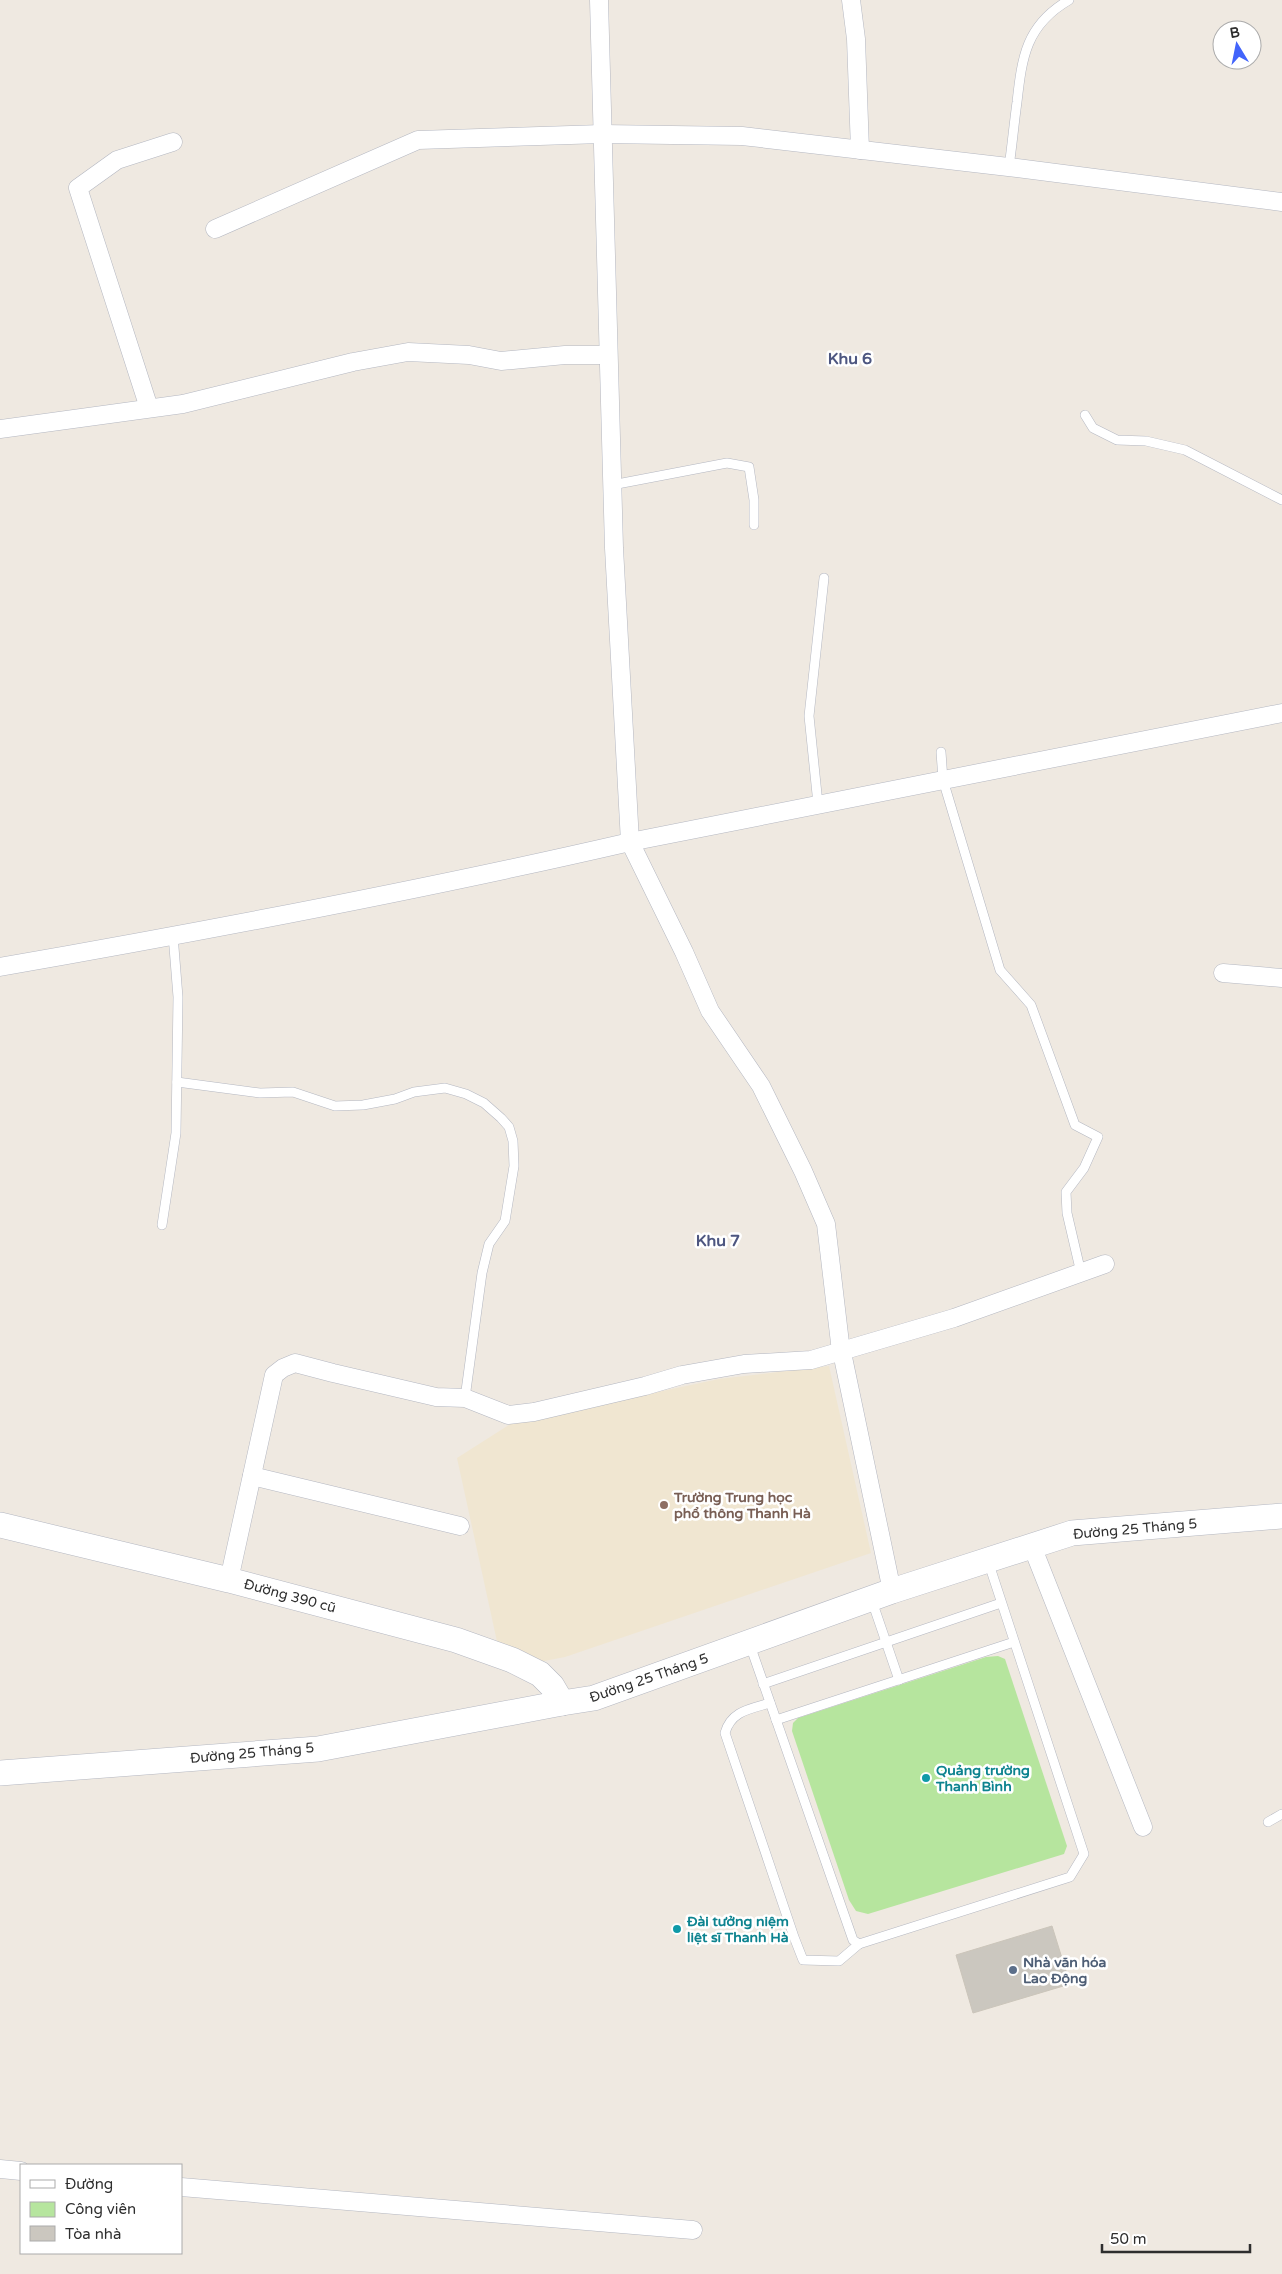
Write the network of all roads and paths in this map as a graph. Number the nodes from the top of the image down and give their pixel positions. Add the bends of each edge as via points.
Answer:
1 (599, 0) edge
2 (851, 0) edge
3 (1069, 0) edge
4 (602, 134) junction
5 (173, 142) dead end
6 (860, 150) junction
7 (1009, 168) junction
8 (1282, 202) edge
9 (216, 228) dead end
10 (608, 355) junction
11 (149, 408) junction
12 (1085, 415) dead end
13 (0, 429) edge
14 (612, 485) junction
15 (1282, 500) edge
16 (754, 525) dead end
17 (824, 578) dead end
18 (1282, 713) edge
19 (941, 752) dead end
20 (943, 780) junction
21 (818, 804) junction
22 (630, 842) junction
23 (173, 935) junction
24 (0, 967) edge
25 (1222, 973) dead end
26 (1282, 978) edge
27 (177, 1082) junction
28 (162, 1226) dead end
29 (1104, 1264) dead end
30 (1081, 1273) junction
31 (842, 1352) junction
32 (465, 1398) junction
33 (252, 1476) junction
34 (1282, 1516) edge
35 (0, 1525) edge
36 (460, 1526) dead end
37 (1032, 1546) junction
38 (987, 1560) junction
39 (228, 1580) junction
40 (881, 1595) junction
41 (1002, 1603) junction
42 (749, 1642) junction
43 (886, 1642) junction
44 (1014, 1642) junction
45 (899, 1680) junction
46 (763, 1684) junction
47 (562, 1703) junction
48 (770, 1703) junction
49 (776, 1720) junction
50 (0, 1773) edge
51 (1282, 1814) edge
52 (1268, 1822) dead end
53 (1143, 1827) dead end
54 (859, 1944) junction
55 (0, 2169) edge
56 (20, 2171) edge
57 (182, 2187) edge
58 (693, 2230) dead end

1 - 4 street
2 - 6 street via 856,39
3 - 7 lane via 1057,7 1036,29 1022,60
4 - 6 street via 742,136
4 - 9 street via 418,140
4 - 10 street
5 - 11 street via 117,160 78,188
6 - 7 street
7 - 8 street
10 - 11 street via 501,361 469,355 408,352 353,362 183,404
10 - 14 street
11 - 13 street
12 - 15 lane via 1093,428 1118,440 1185,450
14 - 16 lane via 727,462 749,467
14 - 22 street
17 - 21 lane via 809,716
18 - 20 street
19 - 20 lane
20 - 21 street
20 - 30 lane via 1000,970 1031,1005 1075,1125 1098,1137 1084,1168 1066,1192 1067,1213
21 - 22 street
22 - 23 street
22 - 31 street via 710,1011 761,1086 804,1171 826,1224
23 - 24 street
23 - 27 lane via 178,997
25 - 26 street
27 - 28 lane via 176,1133
27 - 32 lane via 260,1093 293,1092 335,1106 395,1099 414,1092 445,1088 484,1103 501,1118 509,1127 513,1141 514,1166 504,1221 489,1244 482,1273
29 - 30 street
30 - 31 street via 954,1318
31 - 32 street via 811,1360 744,1364 682,1375 534,1412 508,1415
31 - 40 street
32 - 33 street via 436,1397 295,1362 274,1375
33 - 36 street
33 - 39 street
34 - 37 main road, Đường 25 Tháng 5 via 1072,1533
35 - 39 main road, Đường 390 cũ
37 - 38 main road, Đường 25 Tháng 5
37 - 53 street
38 - 40 main road, Đường 25 Tháng 5
38 - 41 lane
39 - 47 main road, Đường 390 cũ via 456,1640 512,1660 540,1674
40 - 42 main road, Đường 25 Tháng 5
40 - 43 lane
41 - 43 lane
41 - 44 lane
42 - 46 lane
42 - 47 main road, Đường 25 Tháng 5 via 594,1698
43 - 45 lane
43 - 46 lane
44 - 45 lane
44 - 54 lane via 1084,1854 1078,1866 1070,1877
45 - 49 lane
46 - 48 lane
47 - 50 main road, Đường 25 Tháng 5 via 318,1749
48 - 49 lane
48 - 54 lane via 739,1712 727,1724 724,1733 794,1937 803,1960 810,1961 839,1961
49 - 54 lane via 853,1940
51 - 52 lane
55 - 56 street
57 - 58 street

